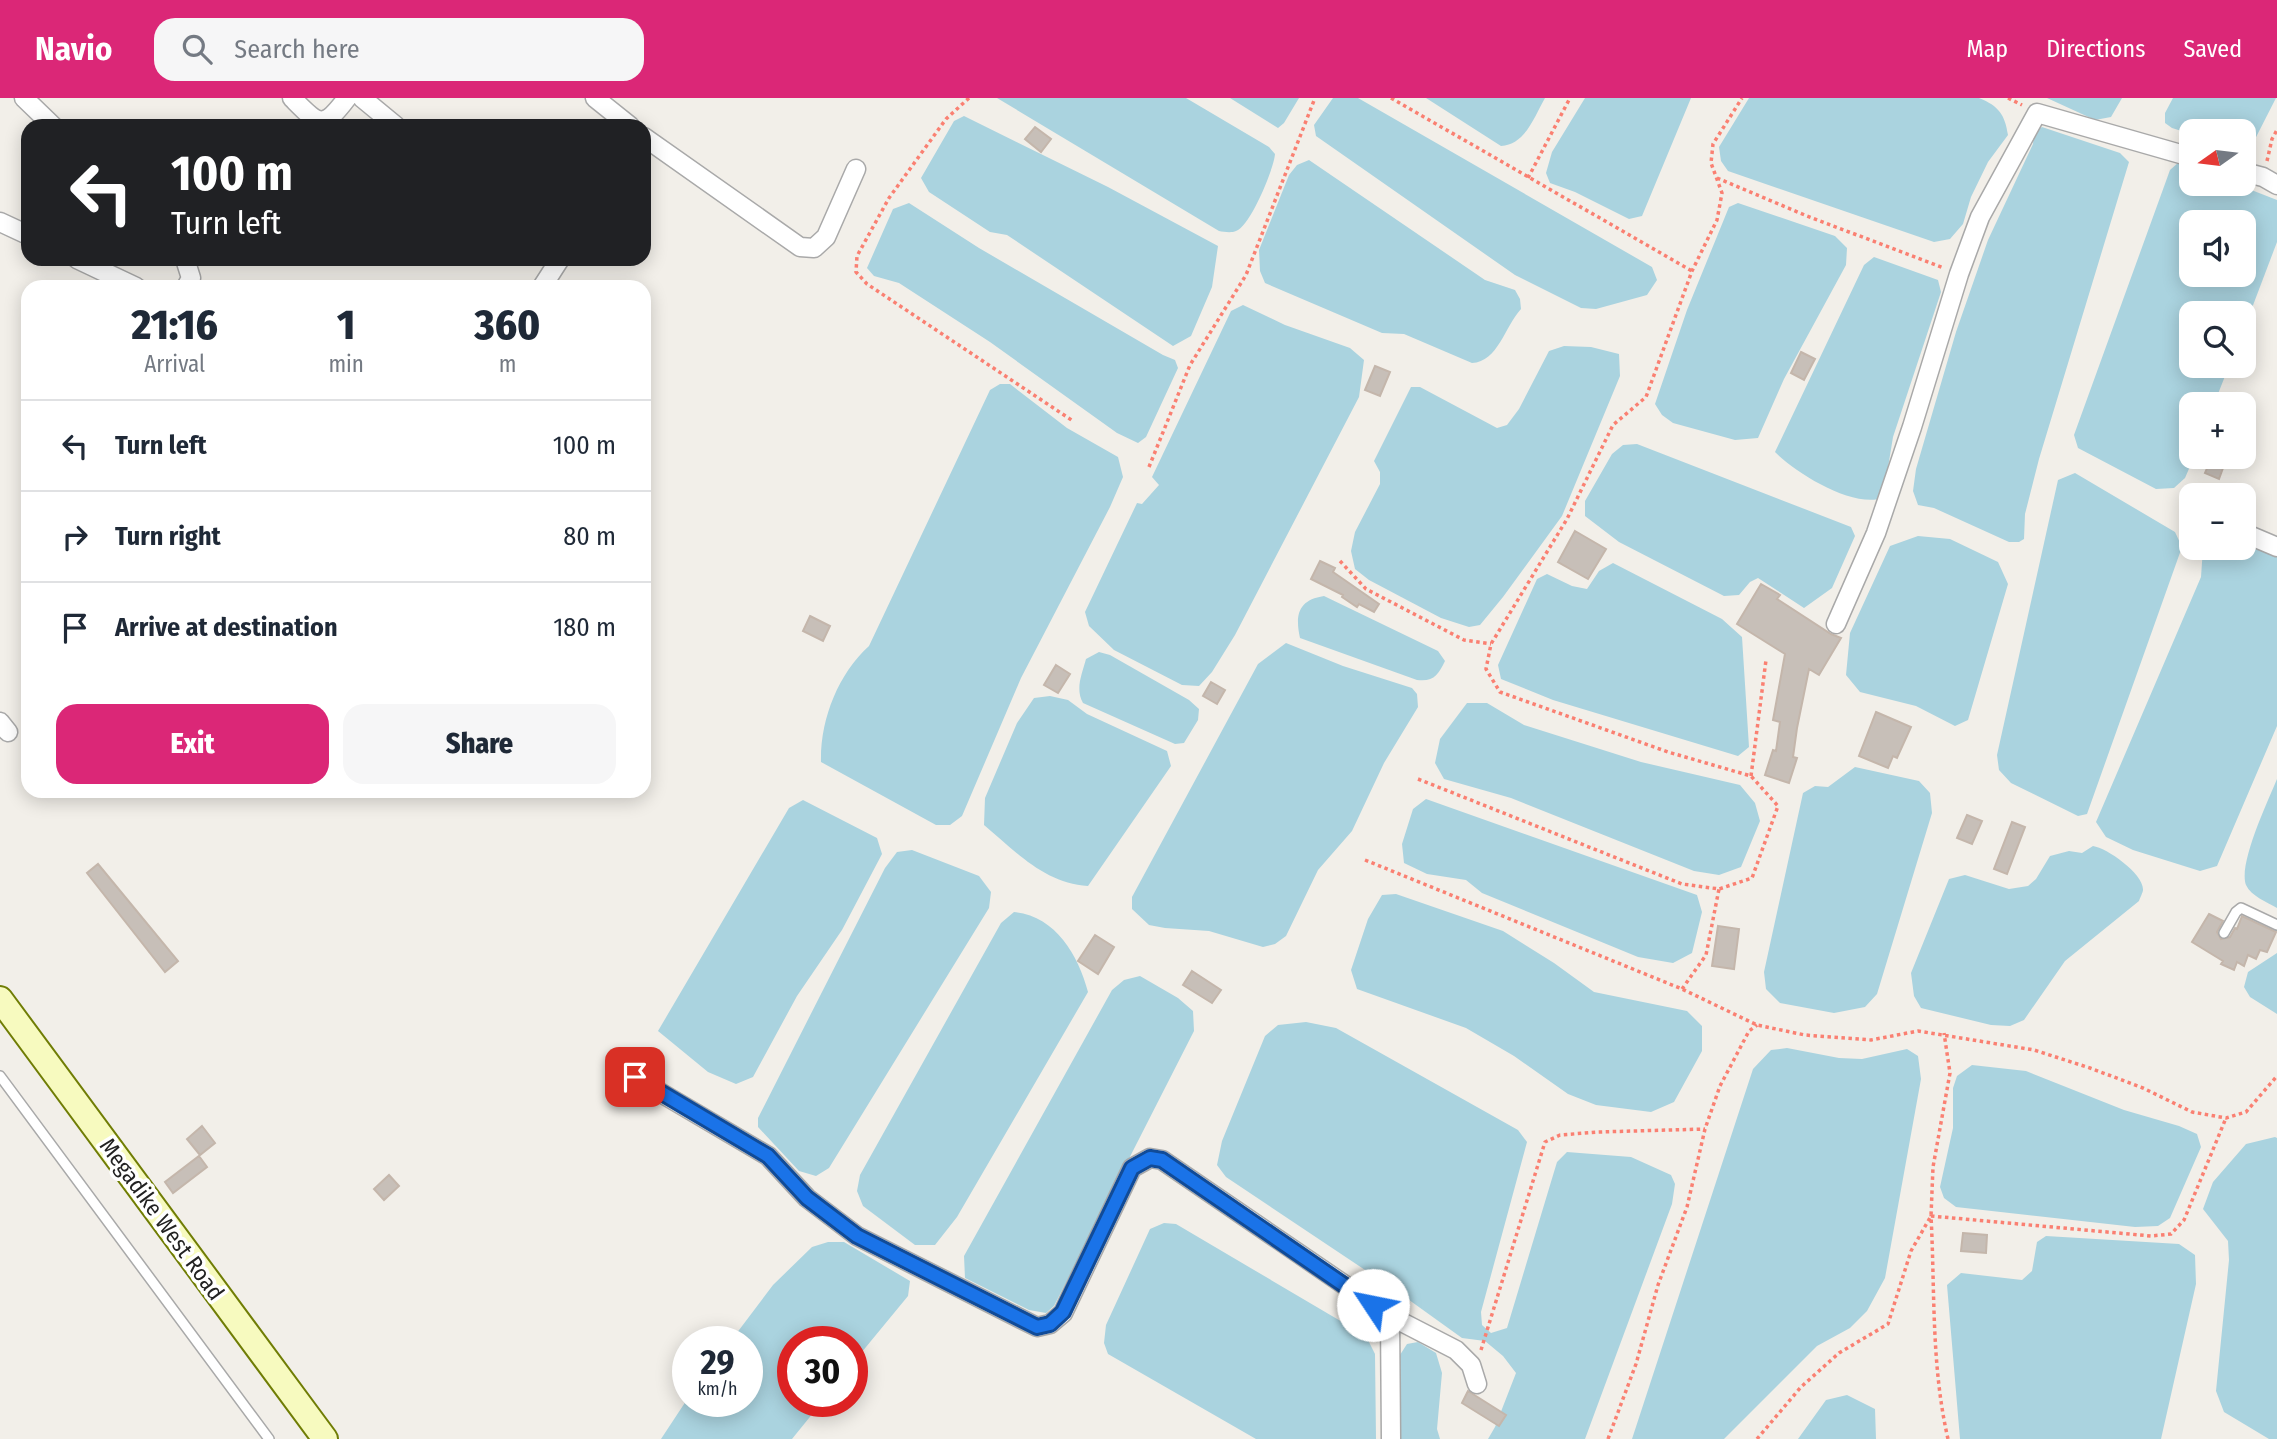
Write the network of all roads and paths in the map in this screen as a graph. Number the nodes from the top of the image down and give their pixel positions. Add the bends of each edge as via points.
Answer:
1 (24, 98) edge
2 (292, 98) edge
3 (347, 98) edge
4 (362, 98) edge
5 (595, 98) edge
6 (969, 98) edge
7 (1315, 98) edge
8 (1391, 98) edge
9 (1570, 98) edge
10 (1742, 98) edge
11 (46, 119) edge
12 (315, 119) edge
13 (327, 119) edge
14 (388, 119) edge
15 (622, 119) edge
16 (2277, 130) edge
17 (651, 142) edge
18 (2179, 154) edge
19 (856, 169) dead end
20 (1528, 178) junction
21 (1717, 178) junction
22 (2270, 181) edge
23 (0, 222) edge
24 (21, 232) edge
25 (92, 266) edge
26 (1692, 271) junction
27 (1959, 274) junction
28 (122, 280) edge
29 (1073, 421) dead end
30 (1149, 467) dead end
31 (2256, 538) edge
32 (2277, 547) edge
33 (1340, 561) dead end
34 (1836, 624) dead end
35 (1492, 644) junction
36 (1766, 660) dead end
37 (1751, 776) junction
38 (1418, 779) dead end
39 (1365, 860) dead end
40 (1719, 889) junction
41 (2277, 925) edge
42 (2224, 933) dead end
43 (1682, 989) junction
44 (0, 999) edge
45 (1758, 1025) junction
46 (1944, 1033) junction
47 (0, 1076) edge
48 (2277, 1076) edge
49 (635, 1077) dead end
50 (2226, 1118) junction
51 (1705, 1129) junction
52 (1931, 1216) junction
53 (1390, 1316) junction
54 (1481, 1349) dead end
55 (1477, 1384) dead end
56 (269, 1439) edge
57 (324, 1439) edge
58 (1391, 1439) edge
59 (1608, 1439) edge
60 (1757, 1439) edge
61 (1948, 1439) edge

1 - 11 street
2 - 12 street
3 - 13 street
4 - 14 street
5 - 15 street
6 - 29 path via 946,119 889,198 857,256 856,272 867,284
7 - 30 path via 1246,275 1190,365
8 - 20 path
9 - 20 path
10 - 21 path via 1713,144 1711,163
16 - 22 path via 2272,139
17 - 19 street via 800,247 814,247 826,237
18 - 27 street via 2037,113 1980,217
20 - 26 path
21 - 26 path via 1722,193 1717,220
21 - 27 path
23 - 24 street
25 - 28 street
26 - 35 path via 1646,397 1613,425 1567,519
27 - 34 street via 1876,533
31 - 32 street
33 - 35 path via 1366,589 1464,640
35 - 37 path via 1486,669 1500,692 1668,752
36 - 37 path
37 - 40 path via 1778,806 1752,878
38 - 40 path via 1682,884
39 - 43 path
40 - 43 path via 1706,955
41 - 42 lane via 2241,908
43 - 45 path
44 - 57 street, Megadike West Road
45 - 46 path via 1805,1035 1871,1040 1918,1031
45 - 51 path via 1749,1031 1720,1086
46 - 50 path via 2034,1050 2143,1088 2192,1112
46 - 52 path via 1950,1073 1933,1167
47 - 56 lane
48 - 50 path via 2246,1112
49 - 53 street via 768,1156 807,1198 857,1236 1037,1327 1050,1324 1063,1312 1132,1168 1150,1158 1162,1160
50 - 52 path via 2184,1220 2171,1234
51 - 54 path via 1560,1135 1545,1142
51 - 59 path via 1687,1207
52 - 60 path via 1911,1251 1888,1324 1839,1353 1801,1387
52 - 61 path via 1933,1333
53 - 55 street via 1456,1350 1471,1365
53 - 58 street

